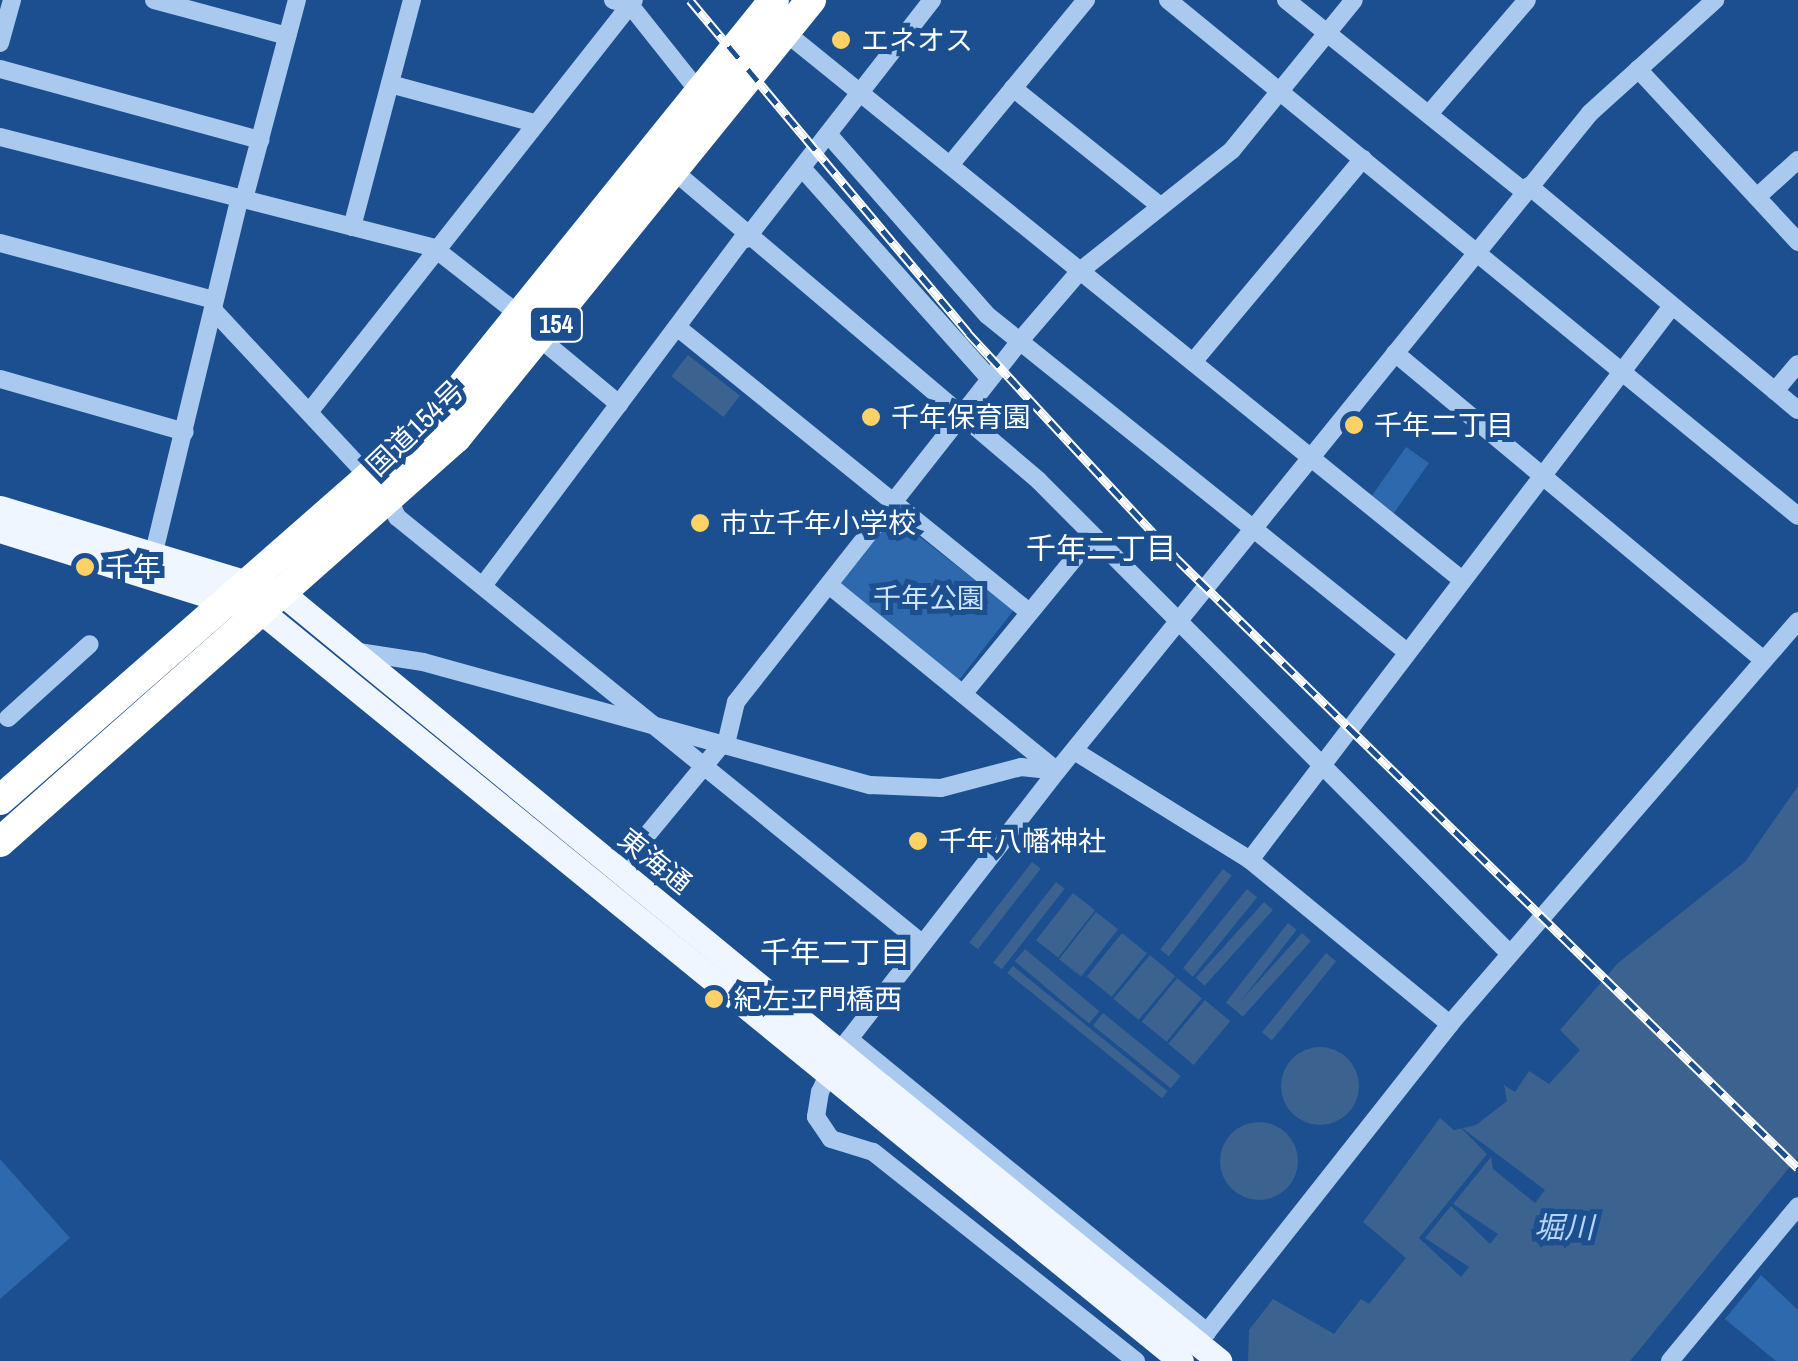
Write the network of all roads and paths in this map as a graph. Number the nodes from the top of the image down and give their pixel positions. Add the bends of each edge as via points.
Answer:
1 (12, 0) edge
2 (154, 0) edge
3 (297, 0) edge
4 (412, 0) edge
5 (774, 0) edge
6 (811, 0) edge
7 (932, 0) edge
8 (1086, 0) edge
9 (1168, 0) edge
10 (1286, 0) edge
11 (1354, 0) edge
12 (1715, 0) edge
13 (626, 2) edge
14 (1513, 4) edge
15 (785, 32) junction
16 (1326, 33) junction
17 (288, 36) junction
18 (0, 43) edge
19 (0, 69) edge
20 (1638, 69) junction
21 (390, 84) junction
22 (1014, 88) junction
23 (1280, 91) junction
24 (860, 92) junction
25 (700, 94) junction
26 (1428, 114) junction
27 (535, 124) junction
28 (828, 134) junction
29 (0, 137) edge
30 (260, 140) junction
31 (1363, 159) junction
32 (1798, 160) edge
33 (950, 165) junction
34 (802, 168) junction
35 (674, 172) junction
36 (1527, 189) junction
37 (1757, 197) junction
38 (242, 200) junction
39 (1159, 205) junction
40 (352, 227) junction
41 (745, 238) junction
42 (1798, 242) edge
43 (0, 243) edge
44 (434, 248) junction
45 (1476, 252) junction
46 (1080, 271) junction
47 (1672, 306) junction
48 (215, 307) junction
49 (522, 317) junction
50 (677, 327) junction
51 (543, 341) junction
52 (1018, 343) junction
53 (1395, 354) junction
54 (1194, 362) junction
55 (1798, 364) edge
56 (1622, 372) junction
57 (989, 378) junction
58 (0, 379) edge
59 (1775, 391) junction
60 (619, 404) junction
61 (310, 410) junction
62 (1798, 410) edge
63 (958, 416) junction
64 (185, 432) junction
65 (1311, 457) junction
66 (1541, 475) junction
67 (379, 488) junction
68 (893, 501) junction
69 (0, 508) edge
70 (1798, 516) edge
71 (0, 530) edge
72 (1252, 530) junction
73 (1092, 538) junction
74 (154, 552) junction
75 (1462, 580) junction
76 (485, 583) junction
77 (829, 585) junction
78 (241, 588) junction
79 (272, 603) junction
80 (1029, 612) junction
81 (1798, 621) edge
82 (1176, 624) junction
83 (90, 644) dead end
84 (347, 650) junction
85 (1407, 652) junction
86 (1764, 660) junction
87 (962, 694) junction
88 (8, 718) dead end
89 (643, 719) junction
90 (725, 743) junction
91 (1076, 752) junction
92 (704, 767) junction
93 (1318, 769) junction
94 (1057, 771) junction
95 (0, 800) edge
96 (0, 842) edge
97 (1250, 860) junction
98 (618, 870) junction
99 (923, 944) junction
100 (1510, 952) junction
101 (1450, 1024) junction
102 (839, 1055) junction
103 (874, 1096) junction
104 (1798, 1206) edge
105 (1207, 1332) junction
106 (1136, 1361) edge
107 (1180, 1361) edge
108 (1219, 1361) edge
109 (1670, 1361) edge

1 - 18 street
2 - 17 street
3 - 17 street
4 - 21 street
5 - 25 highway, 国道154号 / 154
6 - 15 highway, 国道154号 / 154
7 - 24 street
8 - 22 street
9 - 23 street
10 - 16 street
11 - 16 street
12 - 20 street
13 - 25 street
13 - 27 street
14 - 26 street
15 - 24 street
15 - 35 highway, 国道154号 / 154
16 - 23 street
16 - 26 street
17 - 30 street
19 - 30 street
20 - 36 street
20 - 37 street
21 - 27 street
21 - 40 street
22 - 33 street
22 - 39 street
23 - 31 street
23 - 39 street via 1232,150
24 - 28 street
24 - 33 street
25 - 49 highway, 国道154号 / 154
26 - 36 street
27 - 44 street
28 - 34 street
28 - 52 street
29 - 38 street
30 - 38 street
31 - 45 street
31 - 54 street
32 - 37 street
33 - 46 street
34 - 41 street
34 - 57 street
35 - 41 street
35 - 51 highway, 国道154号 / 154
36 - 45 street
36 - 47 street
37 - 42 street
38 - 40 street
38 - 48 street
39 - 46 street
40 - 44 street
41 - 50 street
41 - 63 street
43 - 48 street
44 - 49 street
44 - 61 street
45 - 53 street
45 - 56 street
46 - 52 street
46 - 54 street
47 - 56 street
47 - 59 street
48 - 61 street
48 - 64 street
49 - 67 highway, 国道154号 / 154
50 - 60 street
50 - 68 street
51 - 60 street
51 - 67 highway, 国道154号 / 154
52 - 57 street
52 - 72 street
53 - 65 street
53 - 66 street
54 - 65 street
55 - 59 street
56 - 66 street
56 - 70 street
57 - 63 street
58 - 64 street
59 - 62 street
60 - 76 street
61 - 67 street
63 - 68 street
63 - 73 street
64 - 74 street
65 - 72 street
65 - 75 street
66 - 75 street
66 - 86 street
67 - 76 street via 397,518
67 - 78 highway, 国道154号 / 154
67 - 79 highway, 国道154号 / 154
68 - 77 street
68 - 80 street
69 - 74 main road, 東海通
71 - 78 main road, 東海通
72 - 82 street
72 - 85 street
73 - 80 street
73 - 82 street
74 - 78 main road, 東海通
75 - 85 street
76 - 89 street
77 - 87 street
77 - 90 street via 736,702
78 - 79 main road, 東海通
78 - 95 highway, 国道154号 / 154
79 - 84 main road, 東海通
79 - 96 highway, 国道154号 / 154
79 - 102 main road, 東海通
80 - 87 street
81 - 86 street
82 - 91 street
82 - 93 street
83 - 88 street
84 - 89 street
84 - 98 main road, 東海通
85 - 93 street
86 - 100 street
87 - 94 street
89 - 90 street
89 - 92 street
90 - 92 street
90 - 94 street via 888,786 942,788 1021,767
91 - 94 street
91 - 97 street
92 - 98 street
92 - 99 street
93 - 97 street
93 - 100 street
94 - 99 street
97 - 101 street
98 - 102 main road, 東海通
99 - 102 street
100 - 101 street
101 - 105 street
102 - 103 main road, 東海通
102 - 105 street
102 - 106 street via 816,1116 831,1138 873,1152
103 - 107 main road, 東海通, bridge
103 - 108 main road, 東海通, bridge
104 - 109 street
105 - 107 street

